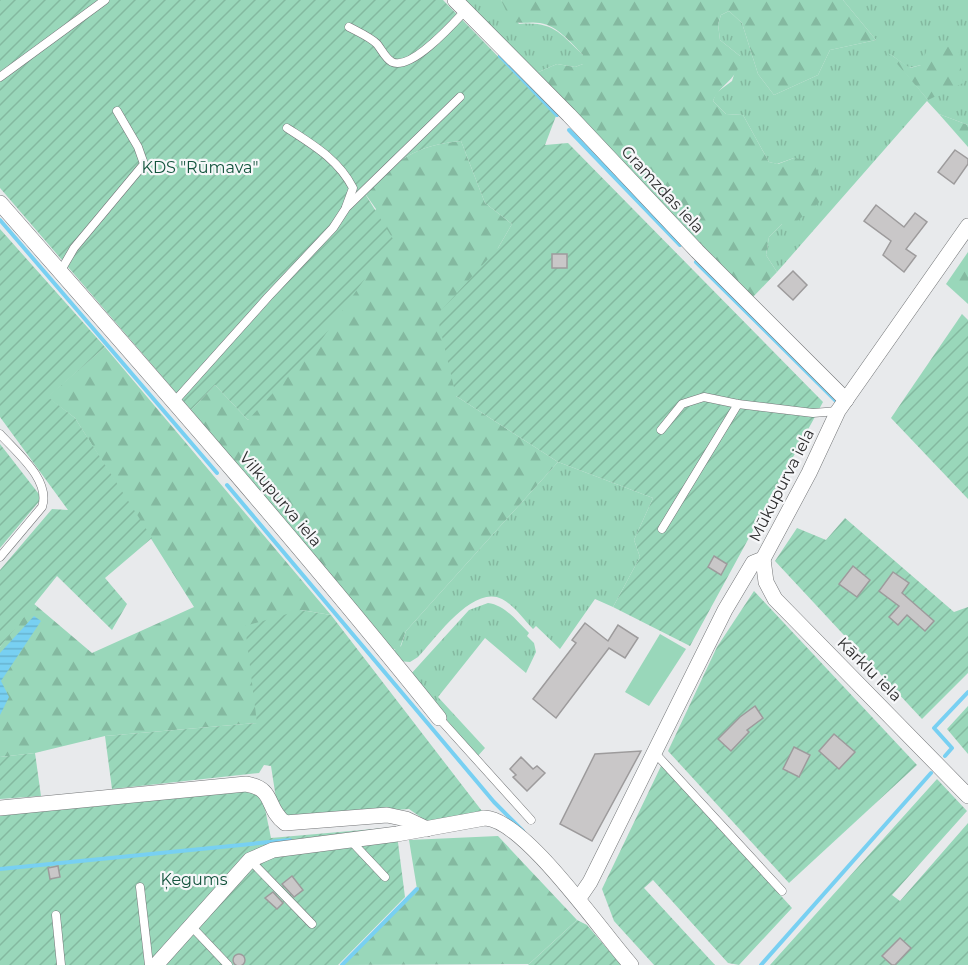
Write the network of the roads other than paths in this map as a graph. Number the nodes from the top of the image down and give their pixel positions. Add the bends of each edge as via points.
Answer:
1 (105, 0) edge
2 (460, 5) edge
3 (349, 27) dead end
4 (0, 77) edge
5 (460, 97) dead end
6 (117, 111) dead end
7 (287, 128) dead end
8 (0, 203) edge
9 (346, 208) junction
10 (968, 226) edge
11 (60, 272) junction
12 (174, 402) junction
13 (738, 404) junction
14 (842, 405) junction
15 (662, 430) dead end
16 (0, 434) edge
17 (662, 529) dead end
18 (0, 557) edge
19 (763, 560) junction
20 (438, 718) joint
21 (654, 752) junction
22 (968, 796) edge
23 (0, 808) edge
24 (531, 820) dead end
25 (428, 828) junction
26 (351, 841) junction
27 (250, 860) junction
28 (386, 878) dead end
29 (140, 887) dead end
30 (782, 891) dead end
31 (579, 898) junction
32 (56, 915) dead end
33 (312, 924) dead end
34 (192, 927) junction
35 (61, 965) edge
36 (149, 965) edge
37 (156, 965) edge
38 (228, 965) edge
39 (631, 965) edge

1 - 4 lane
2 - 3 lane via 440,37 402,64 394,63 376,43
2 - 14 street, Gramzdas iela
5 - 9 lane
6 - 11 lane via 144,164 74,248
7 - 9 lane via 331,156 348,178 353,188
8 - 11 street, Vilkupurva iela
9 - 12 lane via 333,228
10 - 14 street, Mūkupurva iela
11 - 12 street, Vilkupurva iela
12 - 20 street, Vilkupurva iela via 353,611
13 - 14 lane via 813,413
13 - 15 lane via 711,397 695,398 681,404
13 - 17 lane
14 - 19 street, Mūkupurva iela
16 - 18 lane via 38,478 46,497
19 - 21 street, Mūkupurva iela via 753,563 725,610
19 - 22 street, Kārklu iela via 766,582 775,598
20 - 24 lane, Vilkupurva iela
21 - 30 lane
21 - 31 street, Mūkupurva iela
23 - 25 street via 246,784 259,786 267,793 278,818 285,823 387,815
25 - 26 street
25 - 31 street via 494,819 513,831
26 - 27 street via 273,850
26 - 28 lane
27 - 33 lane
27 - 34 street
29 - 36 lane
31 - 39 street via 603,934
32 - 35 lane
34 - 37 street
34 - 38 lane

